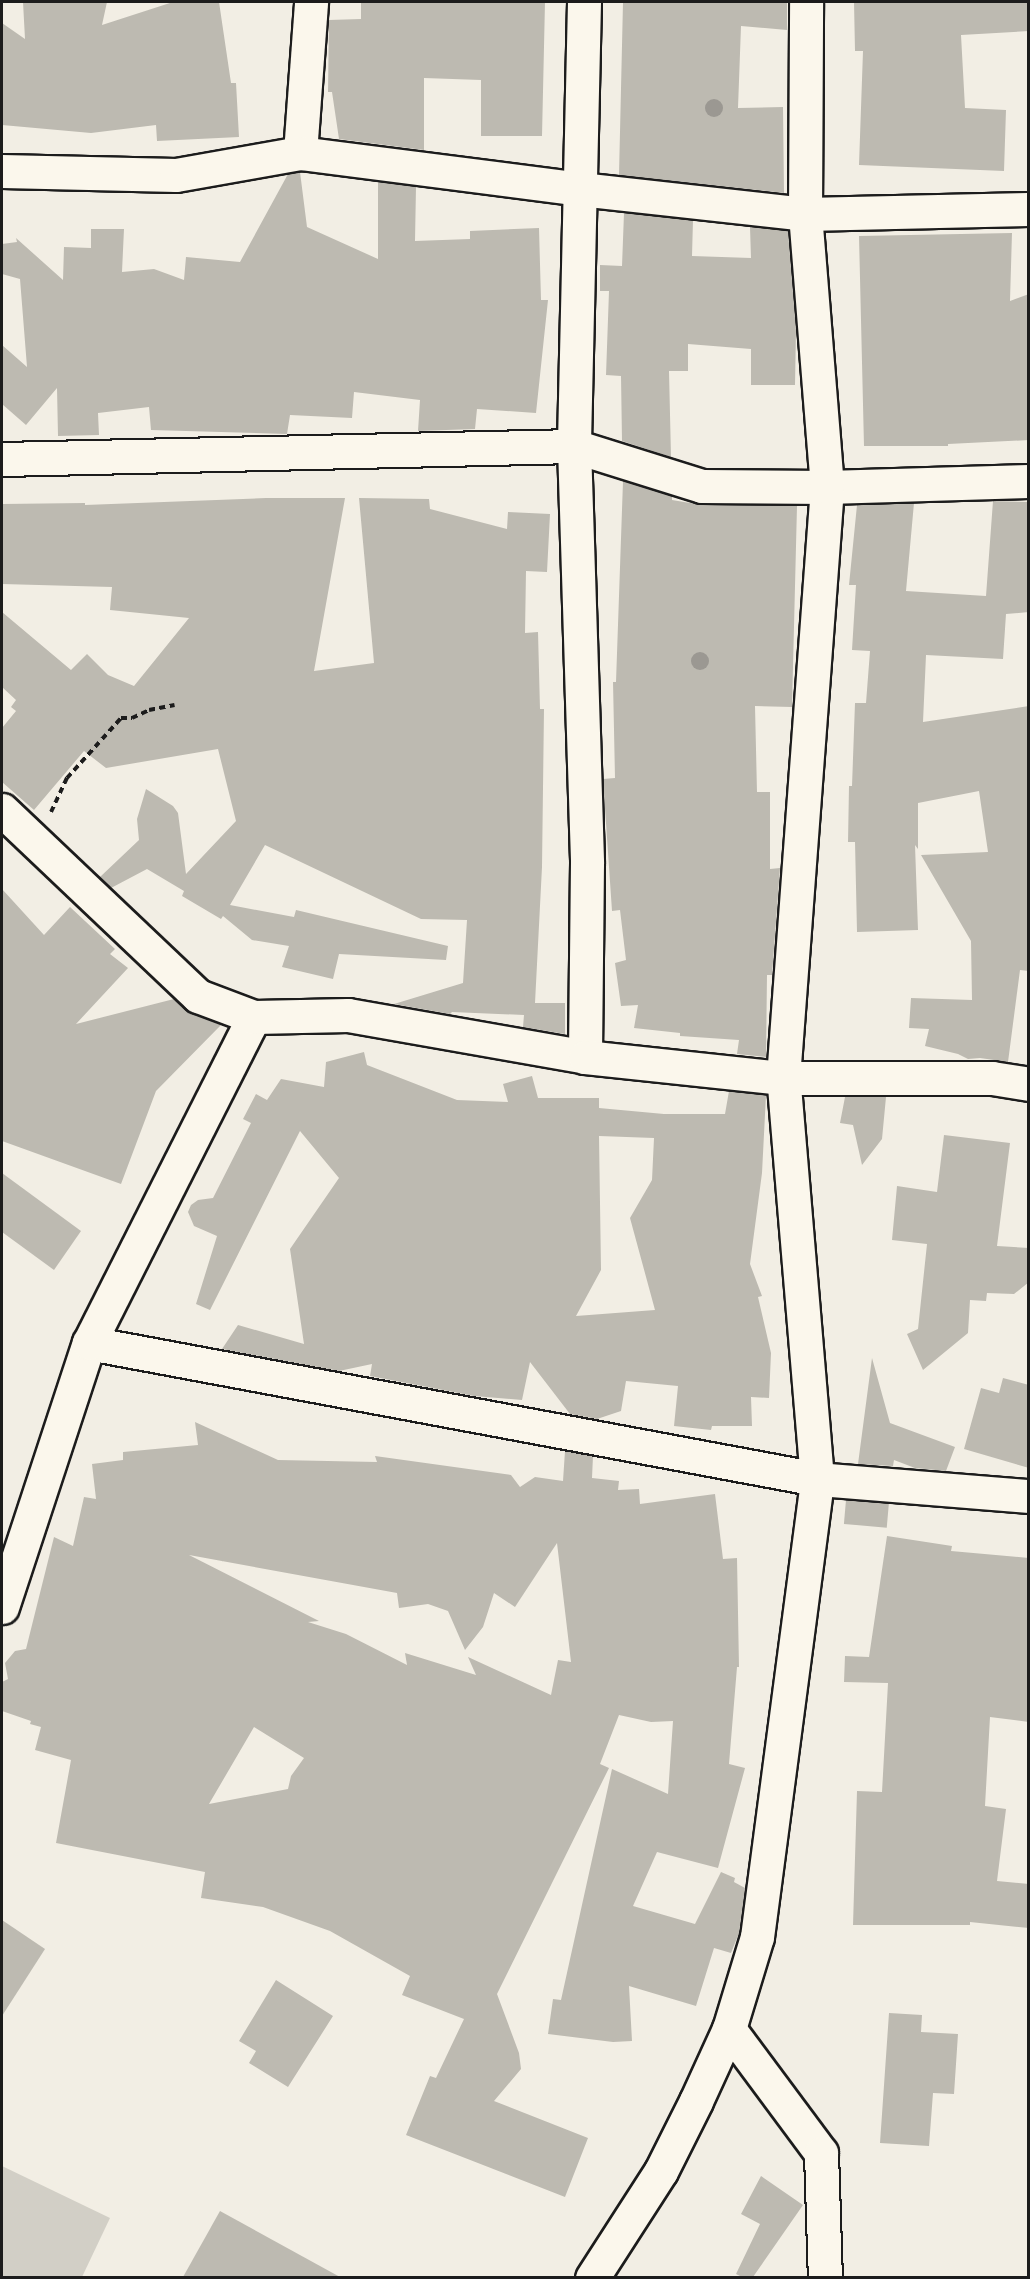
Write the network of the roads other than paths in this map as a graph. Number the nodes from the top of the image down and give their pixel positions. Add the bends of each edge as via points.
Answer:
1 (311, 2) edge
2 (584, 2) edge
3 (806, 2) edge
4 (300, 153) junction
5 (2, 171) edge
6 (580, 189) junction
7 (1029, 209) edge
8 (805, 214) junction
9 (574, 446) junction
10 (2, 459) edge
11 (1029, 481) edge
12 (827, 487) junction
13 (2, 810) edge
14 (254, 1017) junction
15 (585, 1057) junction
16 (783, 1078) junction
17 (1029, 1083) edge
18 (89, 1342) junction
19 (817, 1479) junction
20 (1029, 1496) edge
21 (2, 1607) edge
22 (729, 2029) junction
23 (592, 2277) edge
24 (825, 2277) edge

1 - 4 main road
2 - 6 main road
3 - 8 main road
4 - 5 main road via 176,175
4 - 6 main road
6 - 8 main road
6 - 9 main road
7 - 8 main road
8 - 12 main road
9 - 10 main road
9 - 12 main road via 702,486
9 - 15 main road via 587,863
11 - 12 main road
12 - 16 main road
13 - 14 main road via 198,996
14 - 15 main road via 348,1015
14 - 18 main road
15 - 16 main road
16 - 17 main road via 992,1078
16 - 19 main road
18 - 19 main road
18 - 21 main road
19 - 20 main road
19 - 22 main road via 757,1937
22 - 23 main road via 661,2171
22 - 24 main road via 821,2153

